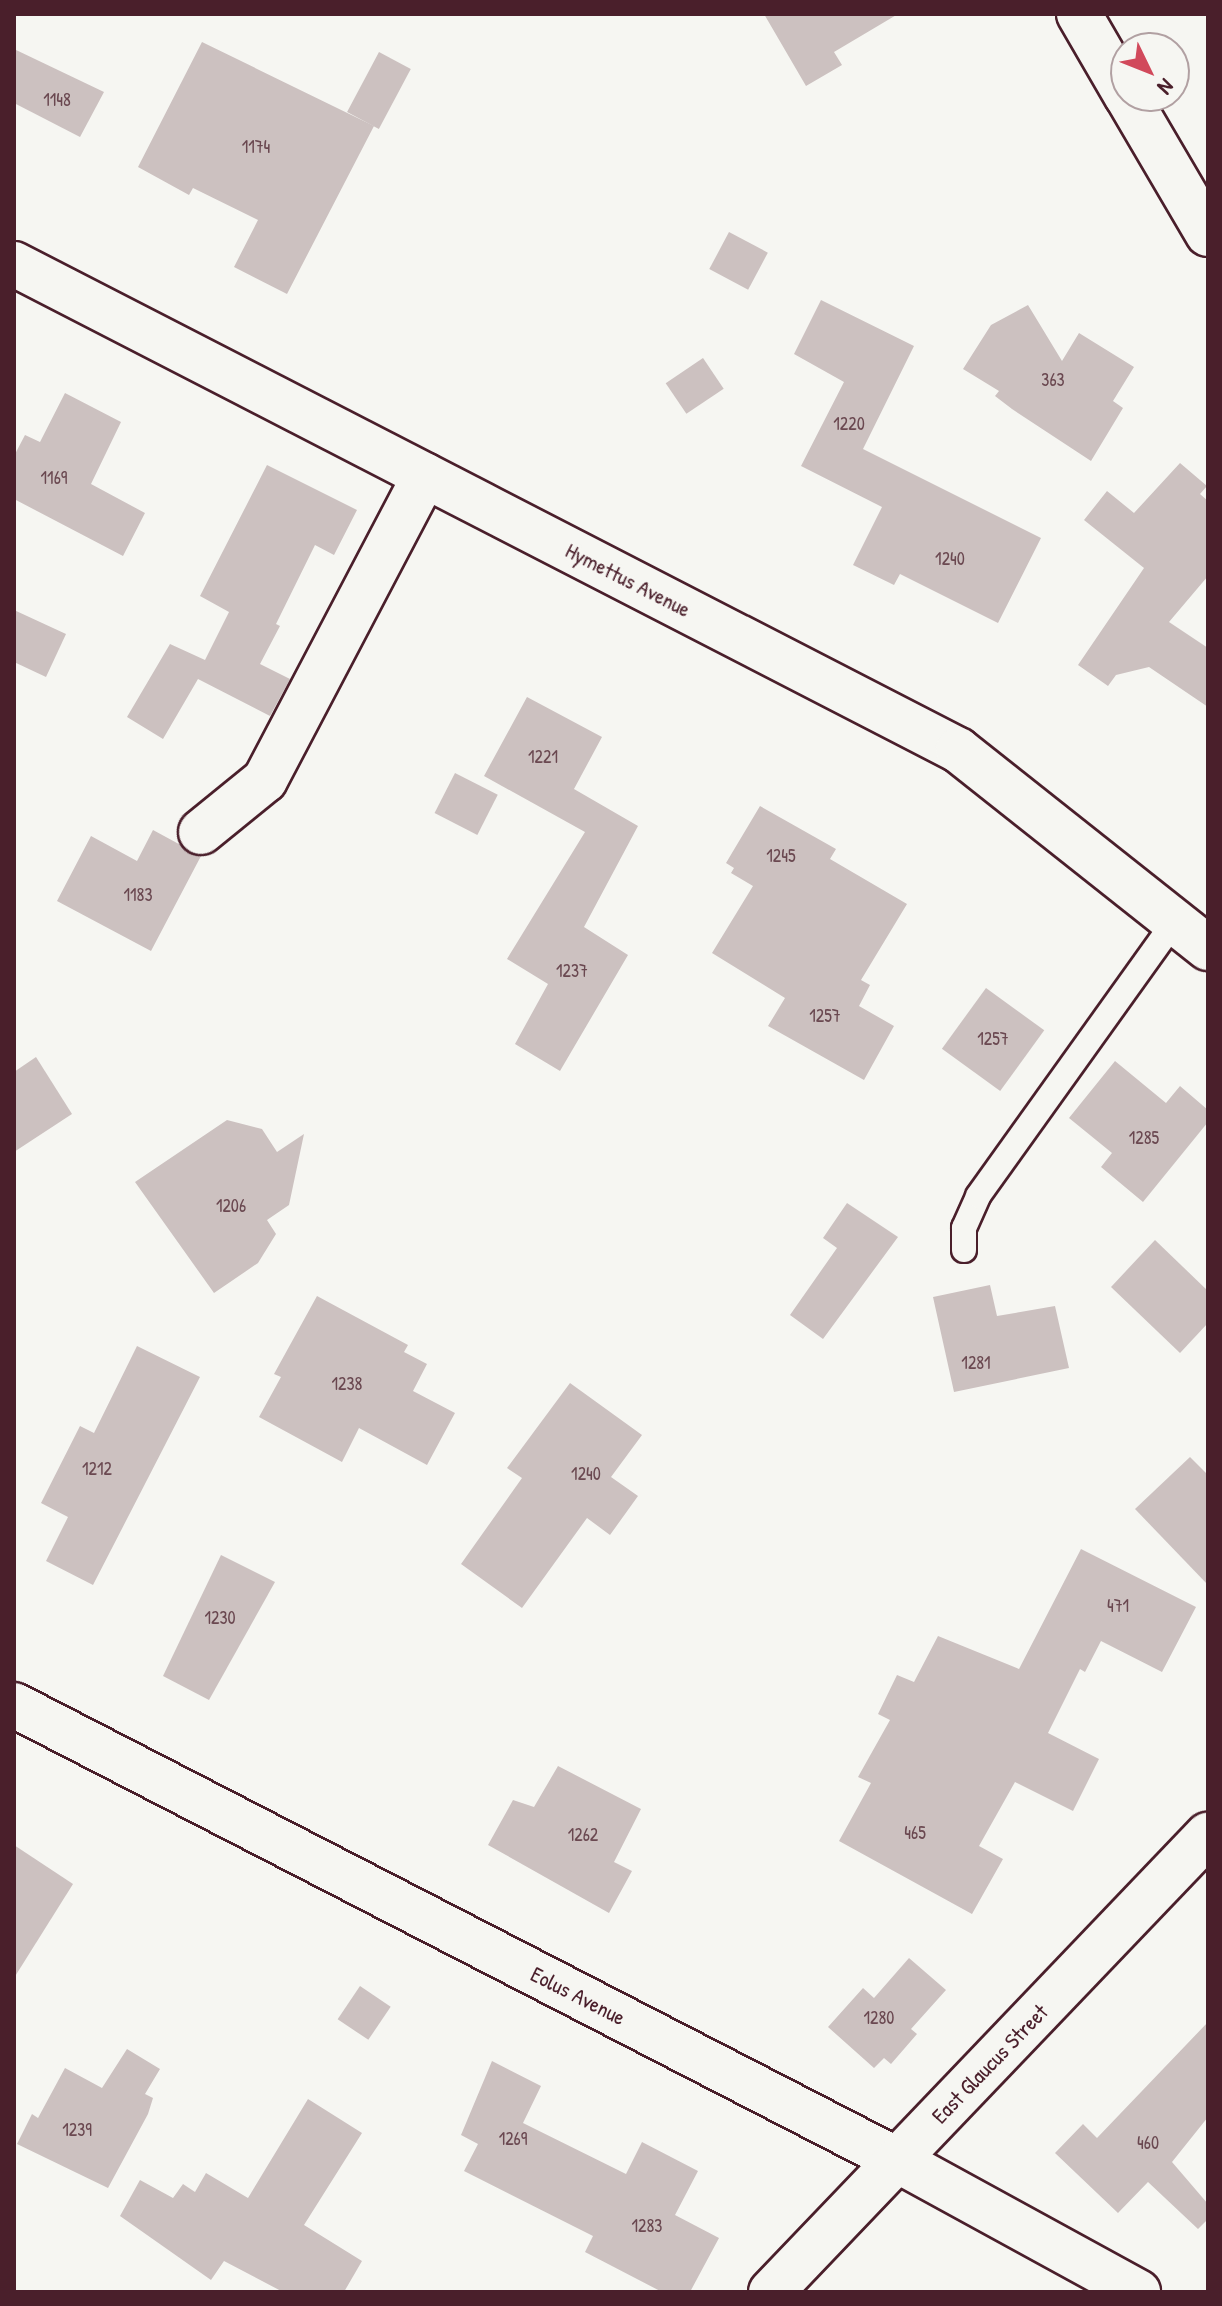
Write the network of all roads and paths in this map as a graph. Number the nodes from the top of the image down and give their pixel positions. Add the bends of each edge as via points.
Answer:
1 (1079, 14) edge
2 (1110, 67) edge
3 (1136, 112) edge
4 (1208, 234) edge
5 (17, 273) edge
6 (425, 475) junction
7 (201, 832) dead end
8 (1174, 922) junction
9 (1208, 948) edge
10 (964, 1250) dead end
11 (14, 1705) edge
12 (1208, 1835) edge
13 (897, 2160) junction
14 (771, 2292) edge
15 (1138, 2292) edge

1 - 2 street
3 - 4 street
5 - 6 street, Hymettus Avenue
6 - 7 street via 265,780
6 - 8 street, Hymettus Avenue via 958,750
8 - 9 street, Hymettus Avenue
8 - 10 lane via 978,1196 964,1228
11 - 13 street, Eolus Avenue
12 - 13 street, East Glaucus Street
13 - 14 street, East Glaucus Street
13 - 15 street, Eolus Avenue

